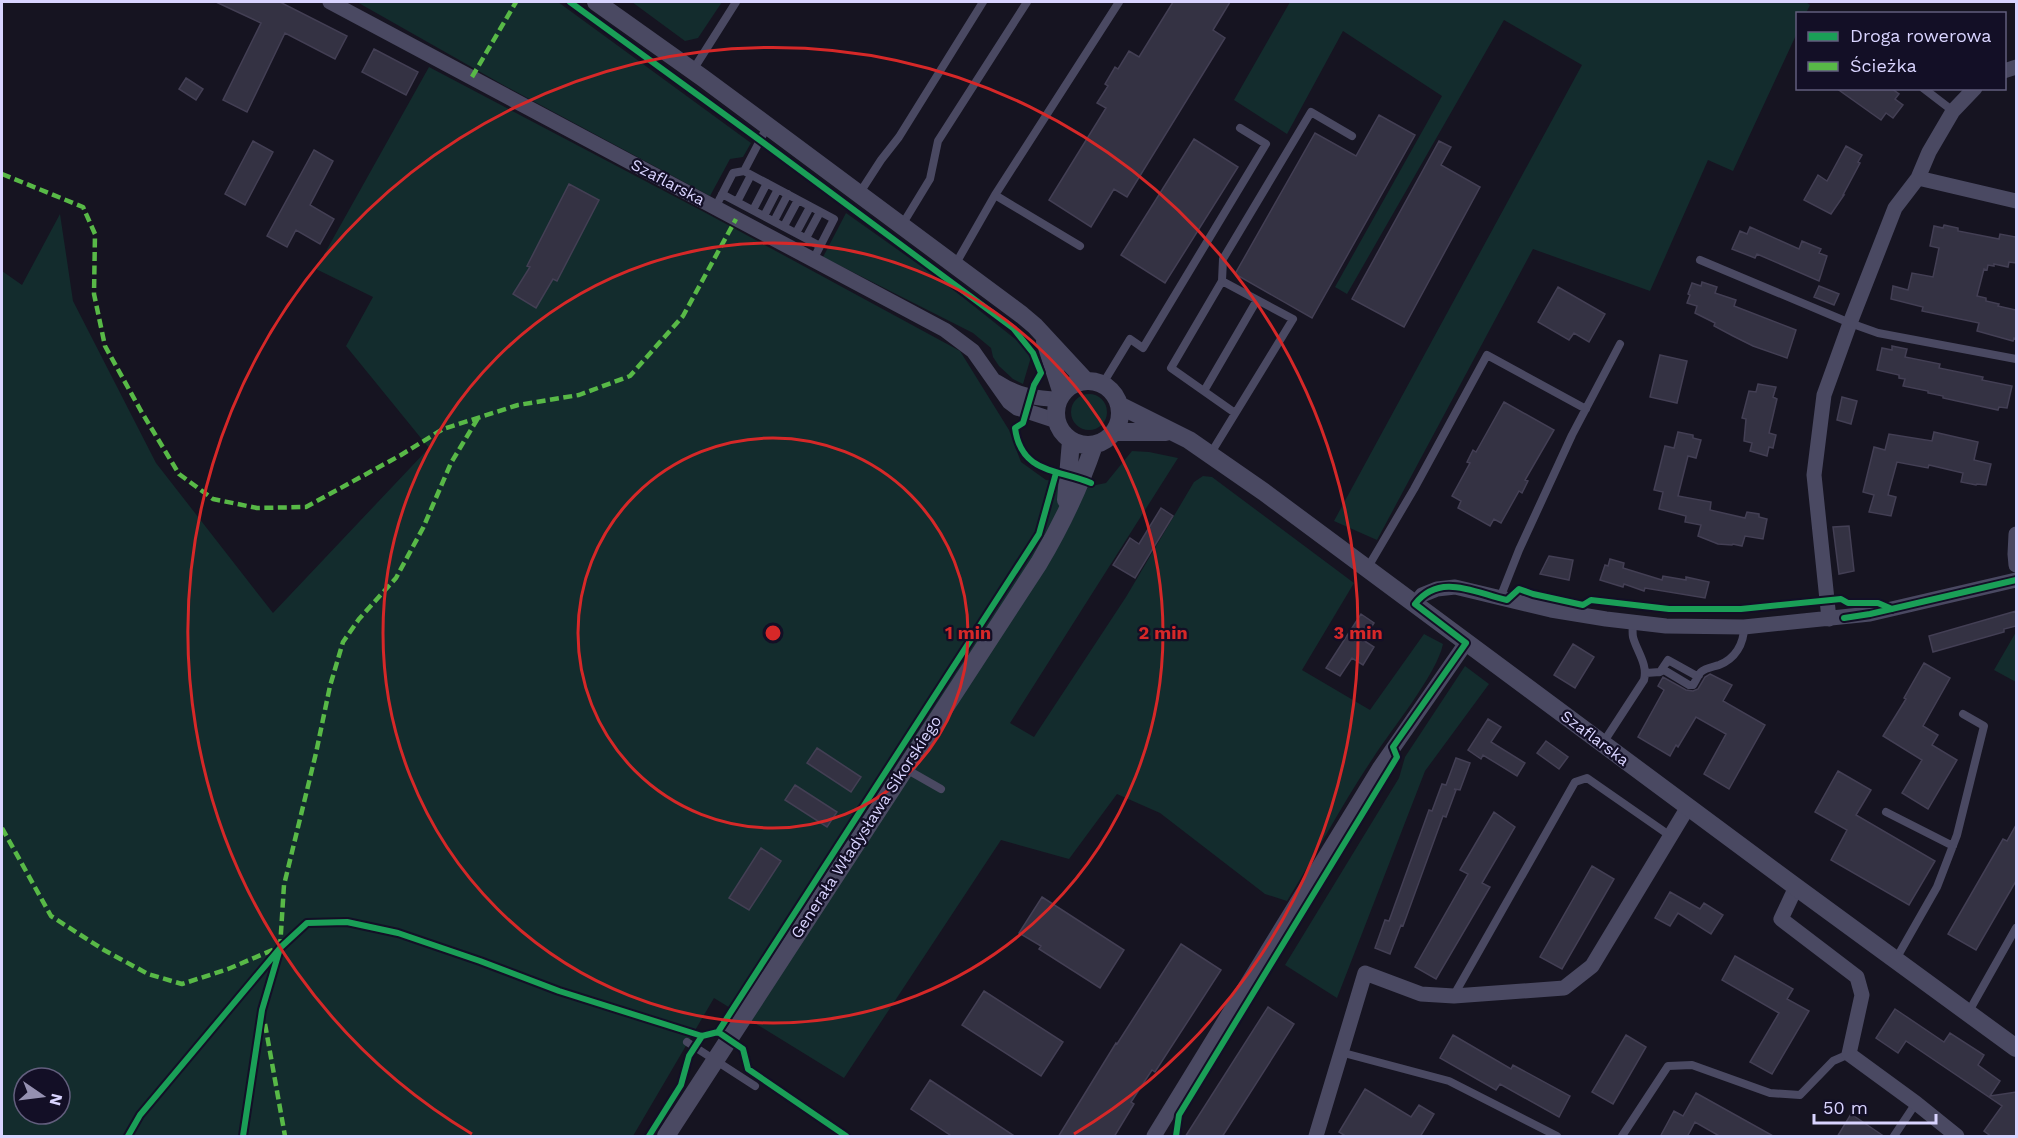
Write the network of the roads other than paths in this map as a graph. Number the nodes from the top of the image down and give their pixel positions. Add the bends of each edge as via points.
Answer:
1 (330, 2) edge
2 (596, 2) edge
3 (736, 2) edge
4 (983, 2) edge
5 (1027, 2) edge
6 (1119, 2) edge
7 (692, 71) junction
8 (1926, 90) edge
9 (1974, 90) edge
10 (1953, 111) junction
11 (767, 127) junction
12 (1240, 128) dead end
13 (1352, 136) dead end
14 (748, 173) junction
15 (1918, 178) junction
16 (767, 183) junction
17 (778, 189) junction
18 (859, 194) junction
19 (788, 195) junction
20 (995, 195) junction
21 (798, 200) junction
22 (718, 201) junction
23 (2016, 201) edge
24 (737, 202) junction
25 (810, 207) junction
26 (753, 210) junction
27 (820, 212) junction
28 (764, 216) junction
29 (774, 221) junction
30 (784, 226) junction
31 (902, 226) junction
32 (796, 233) junction
33 (806, 238) junction
34 (820, 246) junction
35 (1080, 246) dead end
36 (813, 260) junction
37 (1700, 261) dead end
38 (955, 265) junction
39 (1222, 281) junction
40 (1257, 300) junction
41 (1850, 323) junction
42 (1044, 336) junction
43 (1620, 344) dead end
44 (2016, 359) edge
45 (992, 379) junction
46 (1094, 383) junction
47 (1204, 392) junction
48 (1061, 397) junction
49 (1119, 405) junction
50 (1586, 409) junction
51 (1235, 413) junction
52 (1057, 421) junction
53 (1114, 432) junction
54 (1171, 432) junction
55 (1071, 441) junction
56 (1094, 445) junction
57 (1210, 454) junction
58 (1064, 517) junction
59 (2016, 534) edge
60 (2016, 565) edge
61 (1366, 569) junction
62 (2016, 580) edge
63 (1500, 598) junction
64 (1415, 604) junction
65 (1829, 620) junction
66 (1633, 622) junction
67 (1744, 627) junction
68 (1466, 643) junction
69 (1660, 672) junction
70 (1646, 673) junction
71 (1699, 675) junction
72 (1963, 714) dead end
73 (1603, 744) junction
74 (904, 768) junction
75 (941, 789) dead end
76 (1688, 807) junction
77 (1886, 812) dead end
78 (1669, 835) junction
79 (1953, 846) junction
80 (1796, 887) junction
81 (2016, 928) edge
82 (1895, 960) junction
83 (1454, 996) junction
84 (1968, 1013) junction
85 (687, 1041) dead end
86 (2016, 1048) edge
87 (1340, 1052) junction
88 (1849, 1054) junction
89 (716, 1060) junction
90 (755, 1086) dead end
91 (1916, 1103) junction
92 (1318, 1136) edge
93 (666, 1137) edge
94 (1154, 1137) edge
95 (1557, 1137) edge
96 (1622, 1137) edge
97 (1894, 1137) edge
98 (1957, 1137) edge

1 - 22 street, Szaflarska
2 - 7 street
3 - 7 lane
4 - 18 lane
5 - 31 lane via 938,141 930,179
6 - 20 lane
7 - 11 street
8 - 10 lane
9 - 10 street
10 - 15 street
11 - 14 lane
11 - 18 street
12 - 46 lane via 1266,144 1143,348 1130,339
13 - 39 lane via 1311,112 1223,259
14 - 16 lane
14 - 22 lane via 733,173
14 - 24 lane
15 - 23 street
15 - 41 street via 1895,208
16 - 17 lane
16 - 26 lane
17 - 19 lane
17 - 28 lane
18 - 31 street
19 - 21 lane
19 - 29 lane
20 - 35 lane
20 - 38 lane
21 - 25 lane
21 - 30 lane
22 - 24 lane
22 - 36 street, Szaflarska
24 - 26 lane
25 - 27 lane
25 - 32 lane
26 - 28 lane
27 - 33 lane
27 - 34 lane via 834,219
28 - 29 lane
29 - 30 lane
30 - 32 lane
31 - 38 street
32 - 33 lane
33 - 34 lane
34 - 36 lane
36 - 45 street, Szaflarska via 951,334 973,351
37 - 41 lane
38 - 42 street
39 - 40 lane
39 - 47 lane via 1171,368
40 - 47 lane
40 - 51 lane via 1293,319
41 - 44 lane via 1878,333
41 - 65 street via 1824,395 1814,475
42 - 46 street
42 - 48 street
43 - 50 lane
45 - 48 street, Szaflarska via 1030,398
45 - 52 street, Szaflarska via 1017,408
46 - 48 street via 1069,388
46 - 49 street via 1115,397
47 - 51 lane
48 - 52 street
49 - 53 street
49 - 54 street, Szaflarska
50 - 61 lane via 1487,356
50 - 63 lane
51 - 57 lane
52 - 55 street
53 - 54 street, Szaflarska
53 - 56 street
54 - 57 street, Szaflarska
55 - 56 street
55 - 58 street, Generała Władysława Sikorskiego
56 - 58 street, Generała Władysława Sikorskiego
57 - 61 street, Szaflarska
58 - 74 street, Generała Władysława Sikorskiego via 1039,563
59 - 60 street
61 - 64 street, Szaflarska
62 - 65 street
63 - 64 street via 1455,586 1422,595
63 - 66 street
64 - 68 street, Szaflarska
65 - 67 street
66 - 67 street
66 - 70 lane via 1632,635
67 - 71 lane via 1735,655
68 - 73 street, Szaflarska
68 - 94 street via 1380,767
69 - 70 lane
69 - 71 lane via 1664,670 1689,685
69 - 71 lane via 1668,660
70 - 73 lane
72 - 79 lane via 1984,726
73 - 76 street, Szaflarska
74 - 75 lane
74 - 89 street, Generała Władysława Sikorskiego
76 - 78 street
76 - 80 street, Szaflarska
77 - 79 lane
78 - 83 street via 1592,966 1564,988
78 - 83 lane via 1587,778 1575,782
79 - 82 lane via 1937,887
80 - 82 street, Szaflarska
80 - 88 street via 1781,919 1857,977 1862,995
81 - 84 lane
82 - 84 street, Szaflarska
83 - 87 street via 1421,994 1365,973
84 - 86 street, Szaflarska
85 - 89 lane
87 - 92 street
87 - 95 lane via 1449,1081
88 - 91 street
88 - 96 lane via 1833,1061 1800,1095 1770,1093 1692,1065 1668,1066
89 - 90 lane
89 - 93 street, Generała Władysława Sikorskiego
91 - 97 lane
91 - 98 street

